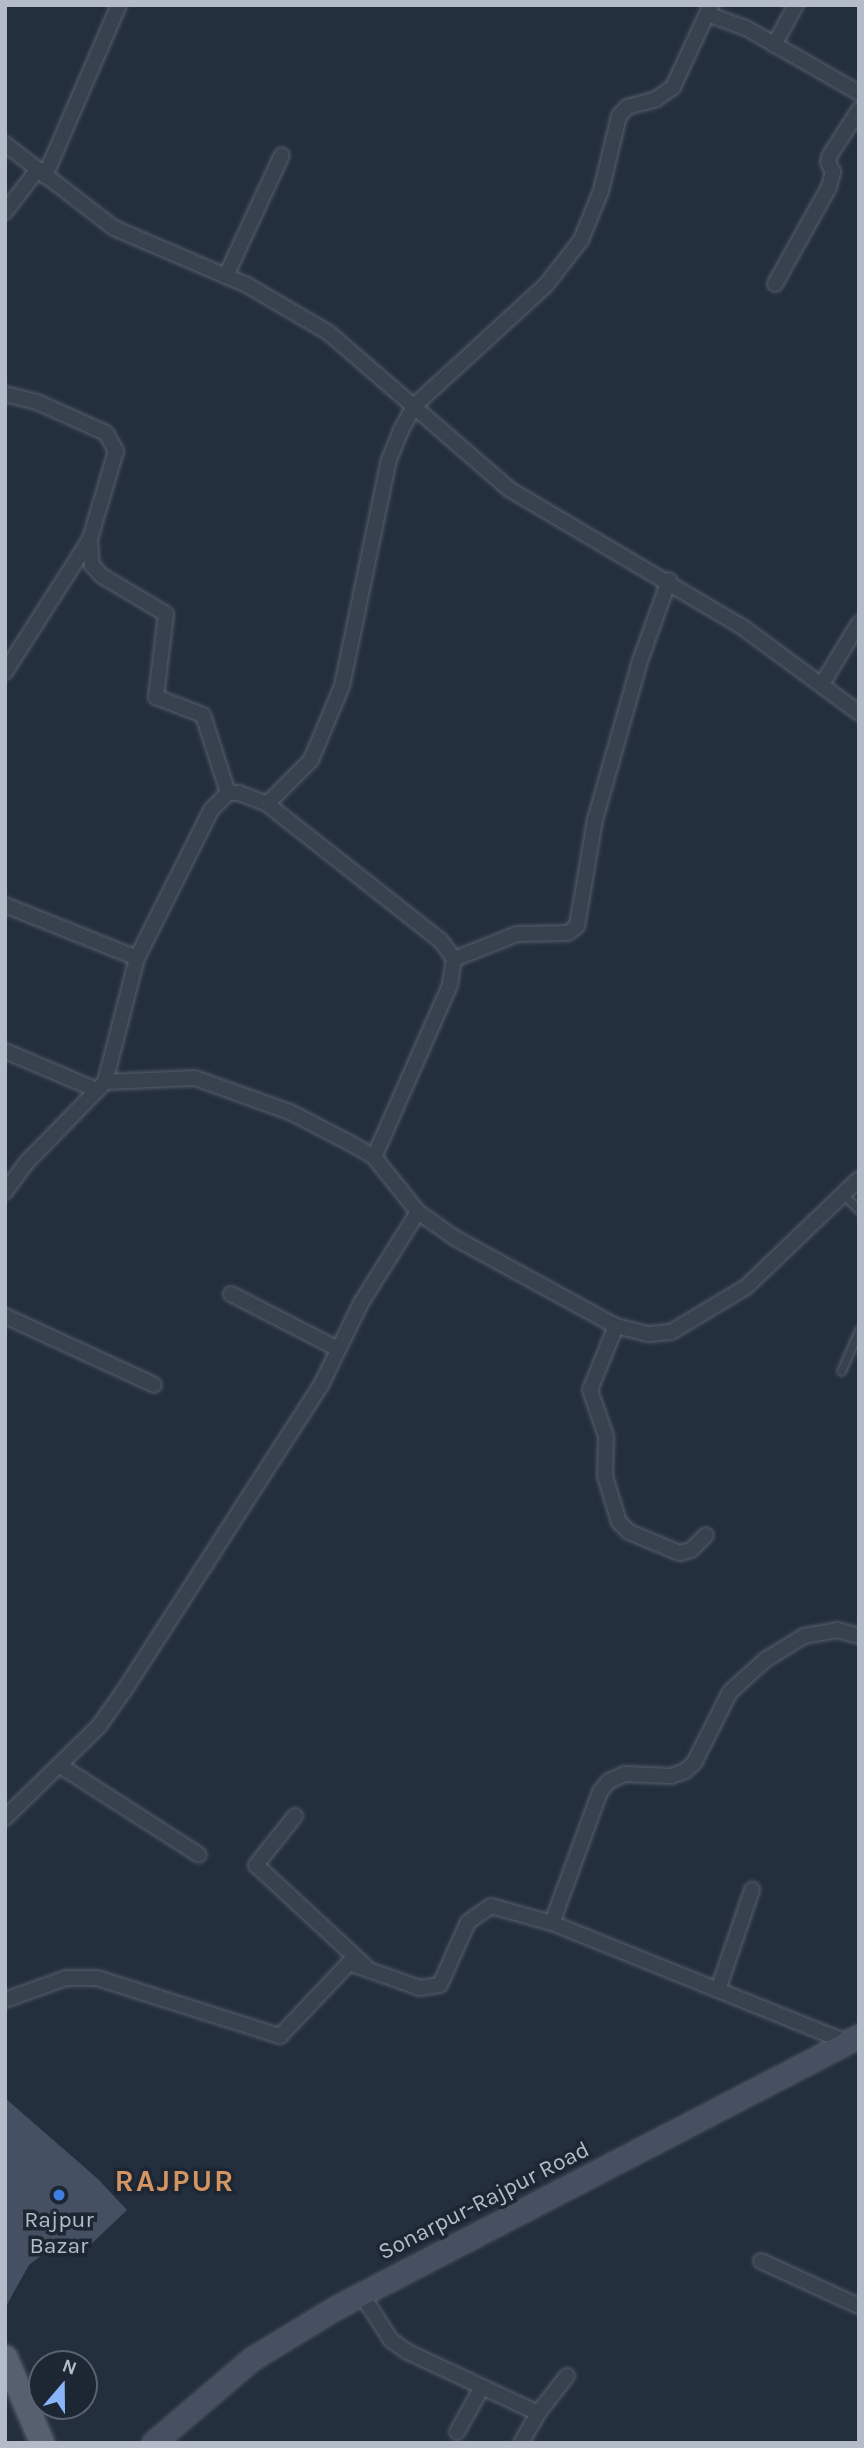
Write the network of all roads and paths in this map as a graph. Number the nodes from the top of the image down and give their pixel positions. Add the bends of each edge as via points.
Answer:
1 (119, 5) edge
2 (796, 5) edge
3 (710, 10) edge
4 (774, 45) junction
5 (859, 93) edge
6 (859, 110) edge
7 (5, 144) edge
8 (282, 155) dead end
9 (41, 173) junction
10 (5, 212) edge
11 (226, 276) junction
12 (775, 284) dead end
13 (5, 394) edge
14 (415, 405) junction
15 (90, 539) junction
16 (669, 580) junction
17 (859, 623) edge
18 (5, 672) edge
19 (822, 684) junction
20 (856, 707) edge
21 (228, 793) junction
22 (267, 803) junction
23 (5, 905) edge
24 (137, 958) junction
25 (454, 959) junction
26 (5, 1051) edge
27 (101, 1086) junction
28 (374, 1157) junction
29 (859, 1179) edge
30 (5, 1192) edge
31 (843, 1194) junction
32 (859, 1210) edge
33 (418, 1212) junction
34 (231, 1294) dead end
35 (5, 1316) edge
36 (616, 1326) junction
37 (859, 1330) edge
38 (338, 1349) junction
39 (841, 1371) dead end
40 (154, 1385) dead end
41 (706, 1535) dead end
42 (859, 1636) edge
43 (59, 1765) junction
44 (295, 1816) dead end
45 (5, 1818) edge
46 (199, 1855) dead end
47 (752, 1889) dead end
48 (552, 1923) junction
49 (366, 1967) junction
50 (718, 1990) junction
51 (5, 2000) edge
52 (853, 2039) edge
53 (761, 2261) dead end
54 (362, 2295) junction
55 (859, 2306) edge
56 (5, 2357) edge
57 (566, 2376) dead end
58 (481, 2389) junction
59 (538, 2413) junction
60 (457, 2432) dead end
61 (42, 2443) edge
62 (153, 2443) edge
63 (522, 2443) edge

1 - 9 street
2 - 4 street
3 - 4 street
3 - 14 street via 673,87 656,99 626,107 619,116 601,191 580,240 546,285
4 - 5 street
6 - 12 street via 831,155 829,187
7 - 9 street
8 - 11 street
9 - 10 street
9 - 11 street via 114,228
11 - 14 street via 329,333
13 - 15 street via 37,402 113,440 116,451
14 - 16 street via 509,489
14 - 22 street via 389,460 342,686 311,760
15 - 18 street
15 - 21 street via 92,565 102,576 166,614 156,697 203,715
16 - 19 street
16 - 25 street via 639,664 595,820 577,926 568,933 517,934
17 - 19 street
19 - 20 street
21 - 22 street
21 - 24 street via 211,810
22 - 25 street via 441,941
23 - 24 street
24 - 27 street
25 - 28 street via 450,985
26 - 27 street
27 - 28 street via 195,1078 222,1084 290,1112
27 - 30 street via 27,1162
28 - 33 street
29 - 31 street
31 - 32 lane
31 - 36 street via 746,1287 714,1308 671,1332 649,1334
33 - 36 street via 456,1238
33 - 38 street
34 - 38 street
35 - 40 street
36 - 41 street via 590,1390 606,1436 606,1476 619,1522 629,1532 680,1553 691,1550
37 - 39 lane
38 - 43 street via 321,1385 123,1692 99,1726
42 - 48 street via 837,1630 804,1636 765,1661 730,1692 694,1763 685,1771 671,1776 625,1774 610,1781 600,1792
43 - 45 street
43 - 46 street
44 - 49 street via 256,1865
47 - 50 street
48 - 49 street via 491,1906 468,1922 446,1975 431,1989
48 - 50 street
49 - 51 street via 343,1966 280,2036 97,1978 66,1978
50 - 52 street
52 - 54 main road, Sonarpur-Rajpur Road
53 - 55 street
54 - 58 street via 391,2340 422,2362
54 - 62 main road, Sonarpur-Rajpur Road via 253,2358
56 - 61 main road
57 - 59 street
58 - 59 street
58 - 60 street
59 - 63 street

